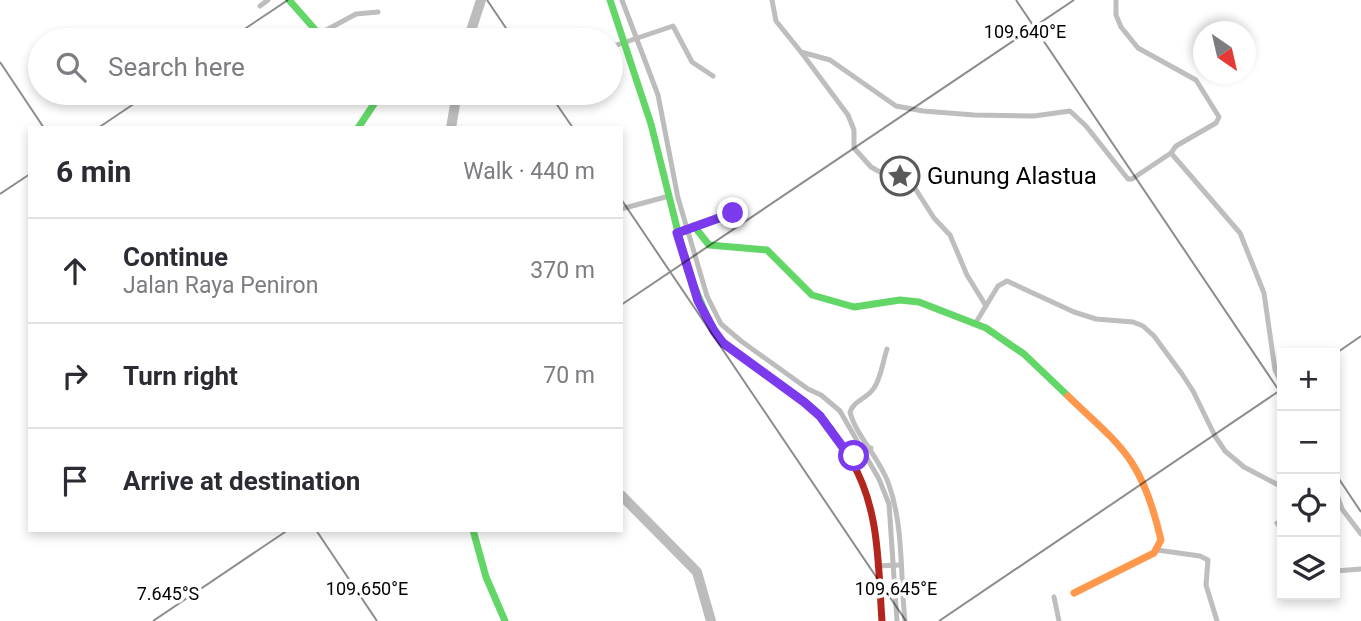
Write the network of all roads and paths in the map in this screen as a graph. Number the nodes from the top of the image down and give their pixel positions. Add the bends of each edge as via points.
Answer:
1 (268, 0) edge
2 (289, 0) edge
3 (610, 0) edge
4 (772, 0) edge
5 (1116, 0) edge
6 (260, 6) dead end
7 (378, 12) dead end
8 (314, 28) edge
9 (330, 28) edge
10 (623, 28) edge
11 (623, 28) edge
12 (629, 41) junction
13 (623, 43) edge
14 (801, 52) junction
15 (713, 76) dead end
16 (372, 105) edge
17 (359, 126) edge
18 (1171, 153) junction
19 (669, 195) junction
20 (623, 208) edge
21 (733, 213) dead end
22 (693, 226) junction
23 (681, 231) junction
24 (986, 306) junction
25 (975, 324) junction
26 (887, 349) dead end
27 (1277, 374) edge
28 (842, 446) junction
29 (869, 449) junction
30 (1277, 484) edge
31 (1340, 511) edge
32 (474, 532) edge
33 (1361, 534) edge
34 (1157, 550) junction
35 (898, 565) junction
36 (881, 566) junction
37 (1361, 569) edge
38 (1340, 571) edge
39 (1074, 593) dead end
40 (1054, 597) dead end
41 (505, 621) edge
42 (882, 621) edge
43 (905, 621) edge
44 (1059, 621) edge
45 (1217, 621) edge

1 - 6 street
2 - 8 main road
3 - 10 main road
4 - 14 street via 776,21
5 - 18 street via 1116,15 1138,48 1196,80 1219,114 1217,122
7 - 9 street via 356,14
11 - 12 main road
12 - 13 street
12 - 15 street via 673,26 692,62
12 - 19 main road
14 - 18 street via 830,60 898,106 977,115 1070,111 1129,179
14 - 24 street via 844,108 853,128 854,148 880,172 896,167 906,174 950,235
16 - 17 main road
18 - 27 street via 1240,233 1264,293
19 - 20 street
19 - 23 main road
21 - 22 street
22 - 23 street
22 - 25 main road via 709,246 767,250 812,295 854,307 919,302
23 - 28 main road via 698,301 714,331 740,357 815,411
24 - 25 street
24 - 30 street via 999,284 1008,281 1074,312 1143,326 1188,382 1225,451
25 - 34 main road via 995,332 1024,354 1130,460 1153,507 1161,536
26 - 29 street via 876,386 850,409
28 - 29 street via 858,456
28 - 36 main road via 869,500
29 - 35 street via 885,474 895,508
31 - 33 street
32 - 41 main road
34 - 39 main road
34 - 45 street via 1208,560 1206,585
35 - 36 street
35 - 43 street
36 - 42 main road
37 - 38 street
40 - 44 street

